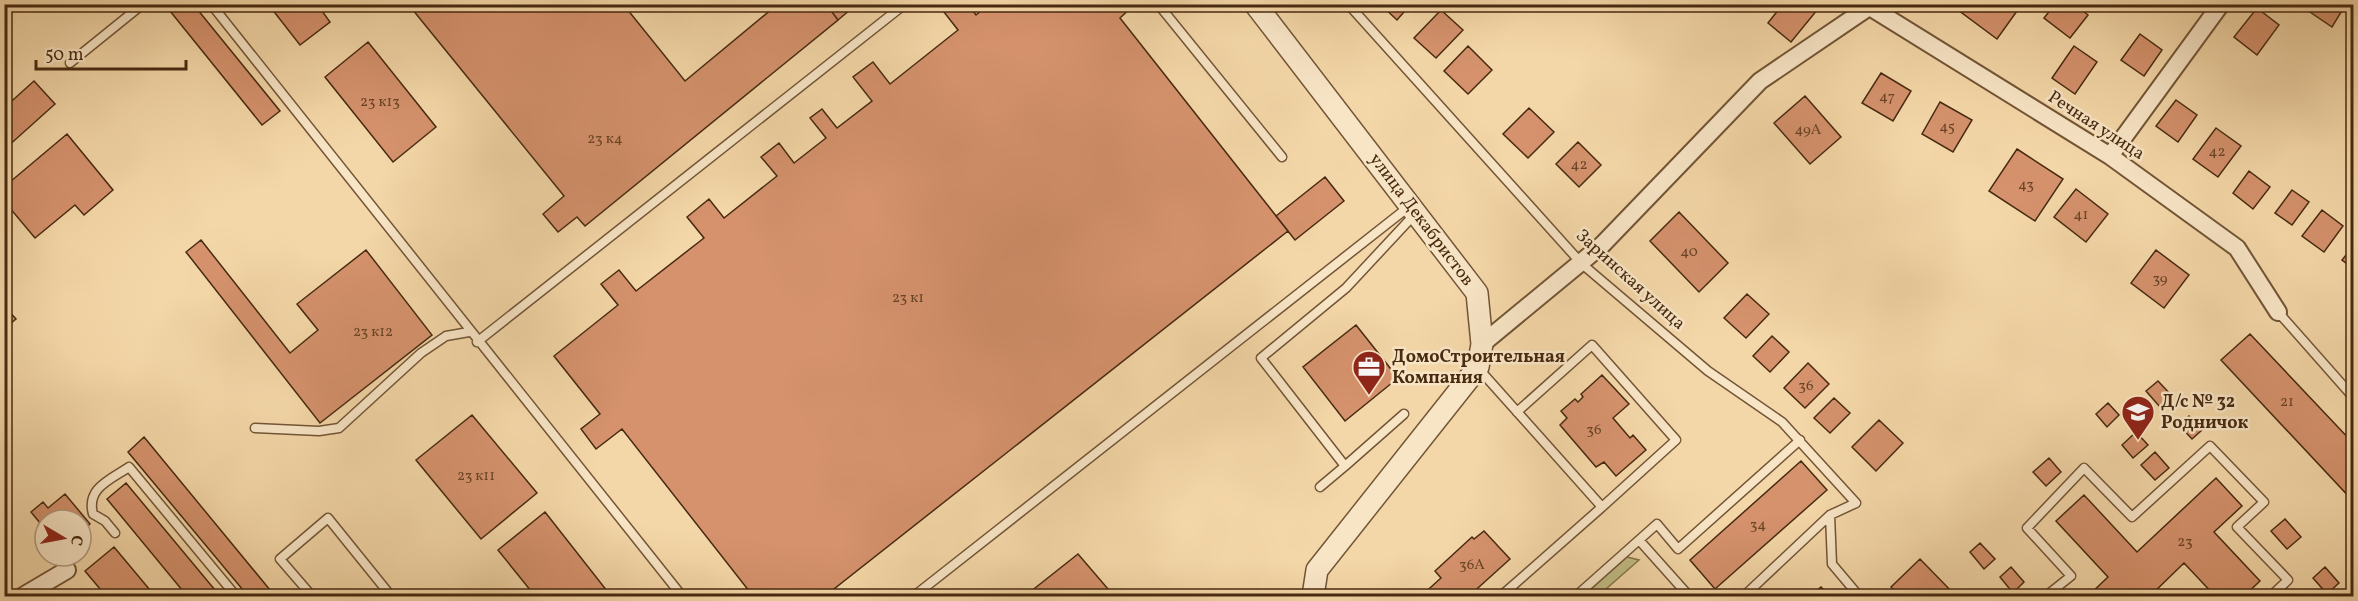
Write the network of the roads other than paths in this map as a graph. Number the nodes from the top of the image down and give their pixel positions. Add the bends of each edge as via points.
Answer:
1 (143, 4) edge
2 (211, 4) edge
3 (905, 4) edge
4 (1158, 4) edge
5 (1255, 4) edge
6 (1348, 4) edge
7 (2221, 4) edge
8 (1867, 6) edge
9 (70, 63) dead end
10 (2110, 156) junction
11 (1282, 157) dead end
12 (1414, 208) junction
13 (1582, 264) junction
14 (2278, 312) joint
15 (469, 332) junction
16 (477, 342) junction
17 (1482, 344) junction
18 (1478, 368) junction
19 (2354, 398) edge
20 (1517, 412) junction
21 (1404, 414) dead end
22 (255, 428) dead end
23 (1800, 440) junction
24 (1344, 466) junction
25 (1320, 487) dead end
26 (1602, 507) junction
27 (1830, 515) junction
28 (115, 533) dead end
29 (1640, 540) junction
30 (67, 570) dead end
31 (24, 597) edge
32 (236, 597) edge
33 (312, 597) edge
34 (391, 597) edge
35 (682, 597) edge
36 (914, 597) edge
37 (1313, 597) edge
38 (1501, 597) edge
39 (1576, 597) edge
40 (1689, 597) edge
41 (1744, 597) edge
42 (1859, 597) edge
43 (2046, 597) edge
44 (2271, 597) edge

1 - 9 lane
2 - 15 lane
3 - 16 lane
4 - 11 lane
5 - 12 street, улица Декабристов
6 - 13 lane, Заринская улица
7 - 10 street
8 - 10 street, Речная улица
8 - 13 street via 1760,81
10 - 14 street, Речная улица via 2237,249
12 - 17 street, улица Декабристов via 1477,293
12 - 24 lane via 1346,288 1261,358
12 - 36 lane
13 - 17 street
13 - 23 lane, Заринская улица via 1708,371 1782,422
14 - 19 lane
15 - 16 lane
15 - 22 lane via 446,336 429,347 339,428
16 - 35 lane
17 - 18 street, улица Декабристов
18 - 20 lane
18 - 37 street, улица Декабристов via 1317,570
20 - 26 lane
20 - 26 lane via 1592,345 1676,440
21 - 24 lane
23 - 27 lane, Заринская улица via 1856,503
23 - 29 lane via 1678,549 1657,524
24 - 25 lane
26 - 38 lane
27 - 41 lane
27 - 42 lane via 1832,564
28 - 32 lane via 93,514 90,502 95,490 129,467
29 - 39 lane
29 - 40 lane
30 - 31 street
33 - 34 lane via 280,559 328,518
43 - 44 lane via 2071,576 2027,528 2084,468 2132,517 2210,446 2264,502 2236,528 2288,580

